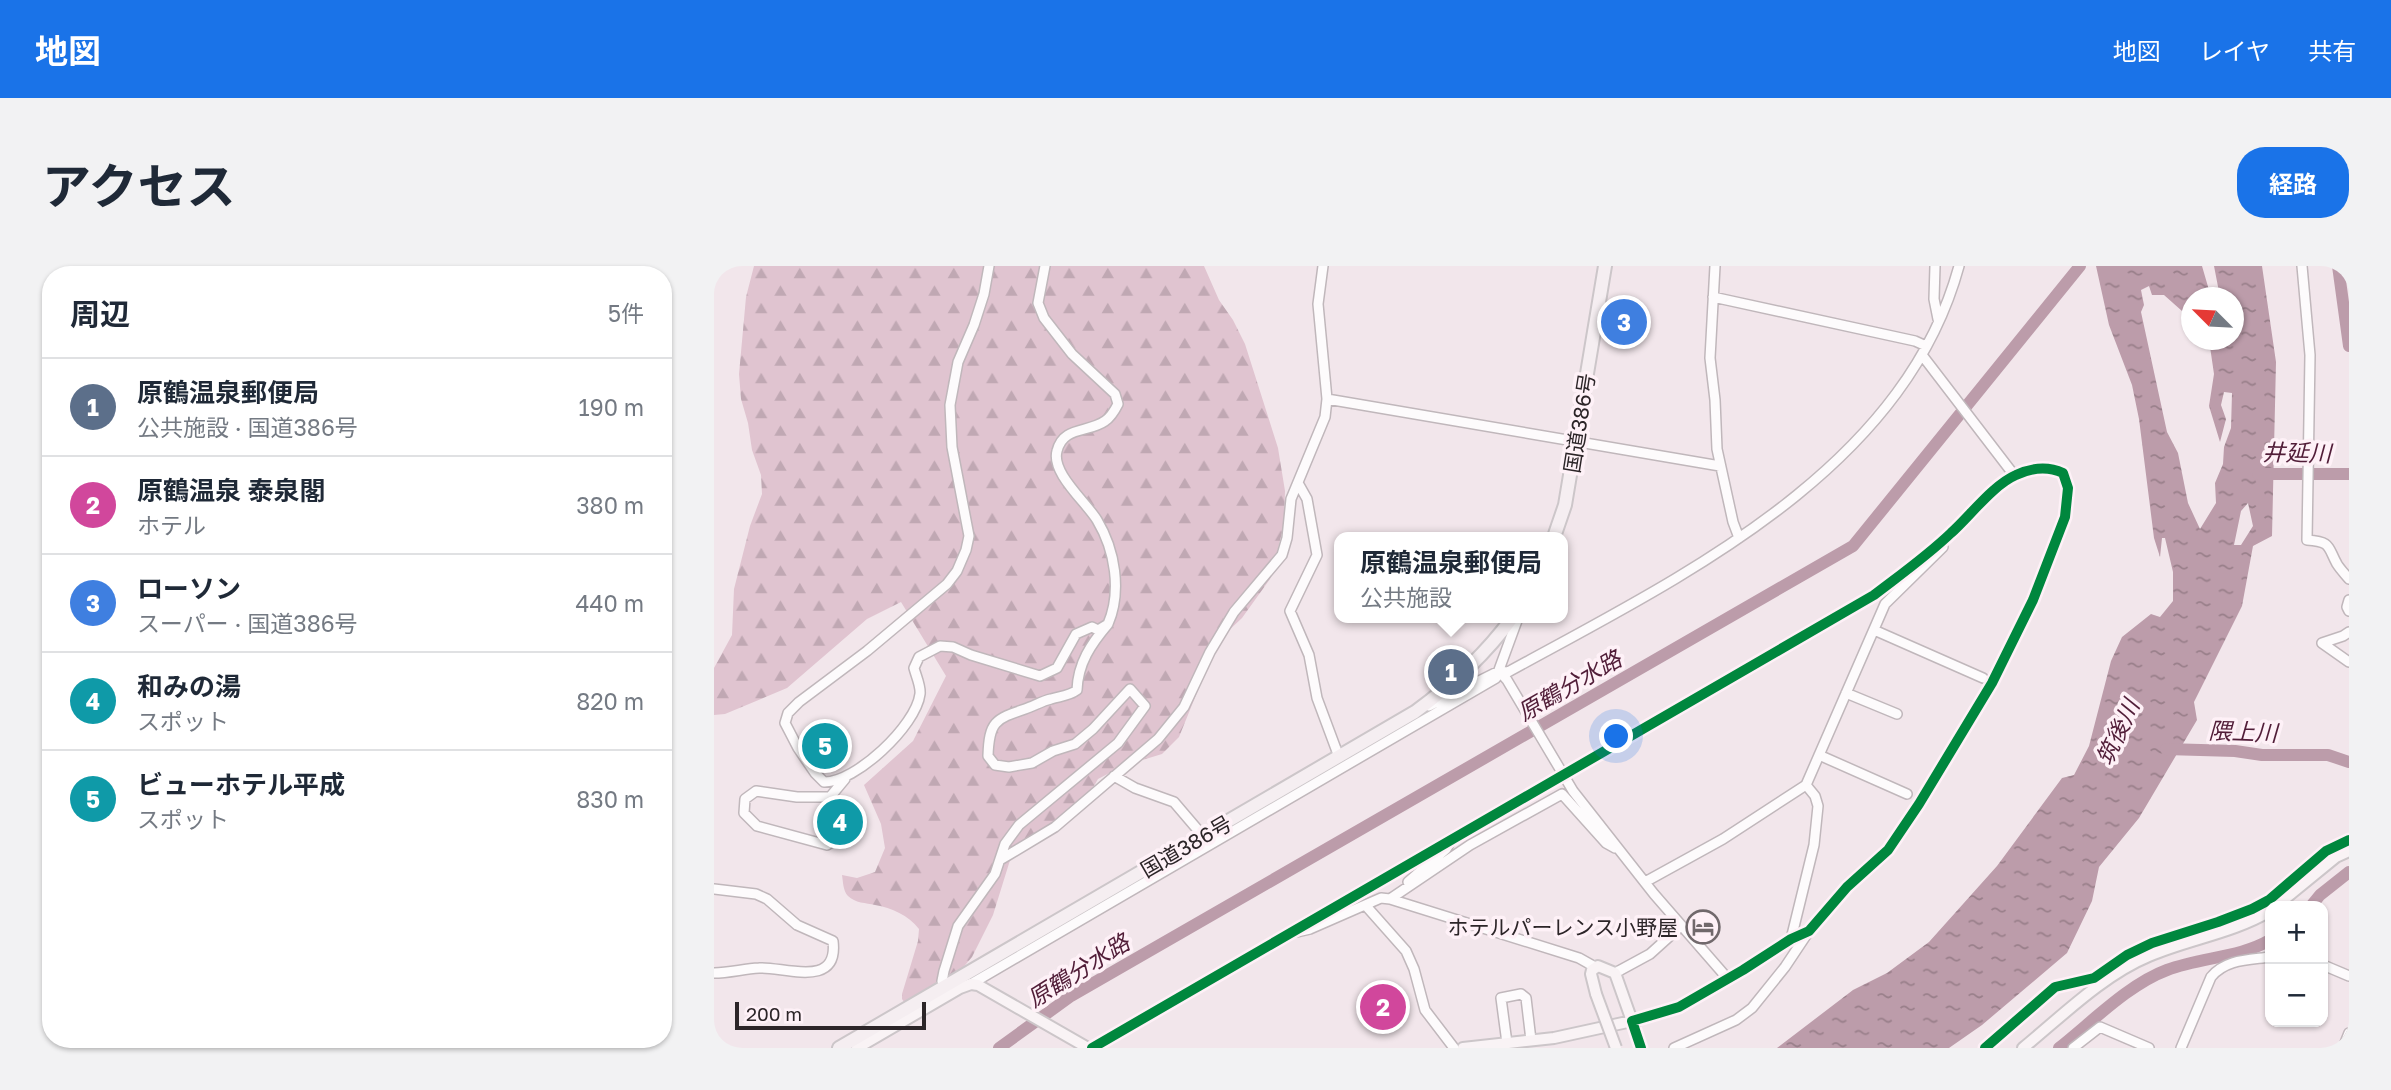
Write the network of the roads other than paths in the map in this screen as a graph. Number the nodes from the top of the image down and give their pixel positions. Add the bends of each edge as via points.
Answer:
1 (989, 266) edge
2 (1045, 266) edge
3 (1323, 266) edge
4 (1605, 266) edge
5 (1715, 266) edge
6 (1935, 266) edge
7 (1959, 266) edge
8 (2302, 266) edge
9 (1713, 297) junction
10 (1938, 321) junction
11 (1924, 353) junction
12 (1327, 399) junction
13 (1576, 442) junction
14 (1720, 466) junction
15 (2013, 473) junction
16 (1298, 483) junction
17 (1556, 532) edge
18 (1951, 533) junction
19 (1739, 538) junction
20 (2349, 579) edge
21 (2349, 600) edge
22 (2349, 611) edge
23 (1508, 623) edge
24 (1516, 623) edge
25 (1108, 624) junction
26 (1874, 630) junction
27 (2349, 632) edge
28 (2349, 662) edge
29 (1499, 671) junction
30 (1983, 678) dead end
31 (1846, 693) junction
32 (1415, 712) junction
33 (1897, 714) dead end
34 (1819, 755) junction
35 (1339, 757) junction
36 (850, 772) junction
37 (1561, 773) junction
38 (1114, 776) junction
39 (1806, 785) junction
40 (1907, 794) dead end
41 (1203, 836) junction
42 (838, 838) dead end
43 (1452, 838) junction
44 (2349, 850) edge
45 (1620, 851) junction
46 (1000, 860) junction
47 (1645, 882) junction
48 (714, 889) edge
49 (1404, 890) junction
50 (1390, 898) junction
51 (2282, 901) edge
52 (1368, 904) junction
53 (1410, 905) junction
54 (2265, 914) edge
55 (1681, 926) junction
56 (1809, 931) junction
57 (1292, 932) junction
58 (1791, 939) junction
59 (2265, 958) edge
60 (1595, 967) junction
61 (2328, 967) edge
62 (714, 973) edge
63 (1615, 973) junction
64 (2349, 976) edge
65 (1728, 979) junction
66 (975, 985) junction
67 (945, 987) junction
68 (1632, 1021) junction
69 (2349, 1033) edge
70 (1531, 1040) junction
71 (1507, 1043) junction
72 (1088, 1047) edge
73 (839, 1048) edge
74 (857, 1048) edge
75 (1454, 1048) edge
76 (1462, 1048) edge
77 (1616, 1048) edge
78 (1641, 1048) edge
79 (1674, 1048) edge
80 (2023, 1048) edge
81 (2073, 1048) edge
82 (2149, 1048) edge
83 (2181, 1048) edge
84 (2343, 1048) edge

1 - 36 street via 974,325 958,362 950,405 952,447 968,523 967,550 957,571 927,602 799,702 785,723 824,782 834,782
2 - 25 street via 1038,303 1044,318 1072,354 1115,394 1118,404 1106,421 1070,432 1057,451 1059,469 1095,517 1111,552 1115,593
3 - 12 street via 1318,304
4 - 13 highway, 国道386号
5 - 9 street
6 - 10 street
7 - 10 street
8 - 20 street via 2311,355 2307,540 2332,548
9 - 11 street via 1914,341
9 - 14 street via 1710,358
10 - 11 street
11 - 15 street
11 - 19 street via 1884,408 1831,466
12 - 13 street
12 - 16 street via 1325,417
13 - 14 street
13 - 17 highway, 国道386号
14 - 19 street
15 - 18 street
15 - 56 street via 2050,468 2063,473 2068,488 2065,517 2033,600 1993,681 1888,850 1847,887
16 - 35 street via 1307,499 1317,555 1290,611 1310,654 1317,698
16 - 38 street via 1282,555 1234,611 1175,720
18 - 26 street via 1931,561 1891,597
18 - 37 street via 1874,595
19 - 29 street via 1698,566 1508,672
21 - 22 street
23 - 32 highway, 国道386号 via 1454,682
24 - 29 street
25 - 36 street via 1076,634 1057,668 1040,676 953,647 940,646 919,657 914,668 918,704 884,751
25 - 46 street via 1082,661 1077,690 1004,715 993,726 988,756 995,765 1009,767 1032,763 1075,744 1130,689 1145,706 1118,743 1019,825
26 - 30 street
26 - 31 street
27 - 28 street via 2322,643
29 - 32 street
29 - 37 street
29 - 66 street via 1496,678 1417,726
31 - 33 street
31 - 34 street
32 - 35 highway, 国道386号
34 - 39 street
34 - 40 street
35 - 41 highway, 国道386号
36 - 42 street via 830,797 756,791 745,799 744,813 757,826 827,845
37 - 43 street
37 - 45 street
38 - 41 street via 1174,802
38 - 46 street via 1055,827
39 - 47 street
39 - 58 street via 1818,806 1814,845
41 - 67 highway, 国道386号
43 - 49 street
43 - 57 street
44 - 51 main road
45 - 47 street
45 - 49 street via 1606,843 1562,794 1470,845
46 - 67 street via 958,926 942,981
47 - 55 street
48 - 62 street via 767,899 797,925 833,941 834,948 828,963 811,973 760,967
49 - 50 street
49 - 53 street
50 - 52 street
50 - 53 street
52 - 57 street
52 - 75 street via 1406,951 1425,1010
53 - 60 street
54 - 80 main road via 2129,966
55 - 63 street via 1650,954
55 - 65 street
56 - 58 street
56 - 79 street via 1752,1008
57 - 72 street
58 - 65 street
59 - 83 street via 2219,968
60 - 63 main road
60 - 77 main road, bridge via 1591,974 1596,994
61 - 64 street
63 - 68 main road
65 - 68 street via 1679,1007
66 - 72 main road
66 - 74 main road via 960,988
67 - 73 highway, 国道386号
68 - 70 main road
68 - 78 street
69 - 84 street
70 - 71 main road
70 - 71 street via 1526,998 1521,994 1501,998
71 - 76 main road
81 - 82 street via 2100,1027

